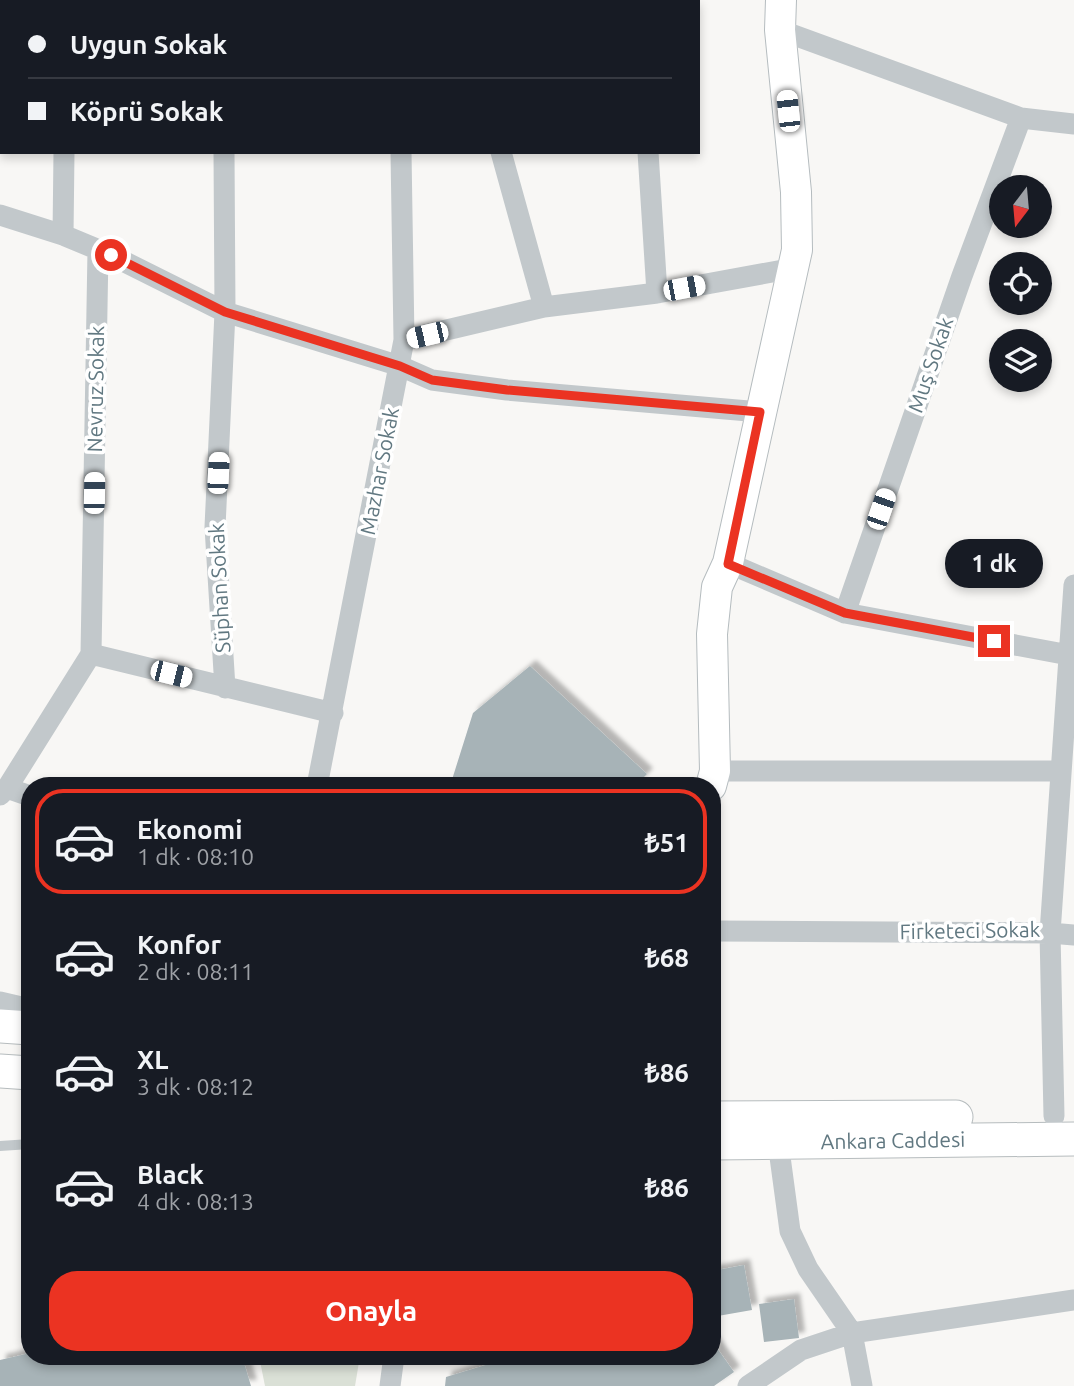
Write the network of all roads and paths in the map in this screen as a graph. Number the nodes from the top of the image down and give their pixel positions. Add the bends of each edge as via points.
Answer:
1 (781, 0) edge
2 (780, 30) junction
3 (1021, 118) junction
4 (1074, 124) edge
5 (64, 154) edge
6 (224, 154) edge
7 (401, 154) edge
8 (502, 154) edge
9 (648, 154) edge
10 (0, 215) edge
11 (63, 235) junction
12 (98, 250) junction
13 (794, 268) junction
14 (657, 293) junction
15 (544, 307) junction
16 (225, 312) junction
17 (404, 340) junction
18 (400, 366) junction
19 (760, 412) junction
20 (728, 564) junction
21 (1074, 585) edge
22 (845, 613) junction
23 (91, 654) junction
24 (1072, 656) edge
25 (225, 688) junction
26 (333, 713) junction
27 (1066, 763) edge
28 (319, 777) edge
29 (713, 777) edge
30 (721, 779) edge
31 (3, 791) edge
32 (21, 794) edge
33 (721, 930) edge
34 (1050, 933) junction
35 (1074, 935) edge
36 (0, 1002) edge
37 (21, 1007) edge
38 (0, 1026) edge
39 (21, 1027) edge
40 (0, 1071) edge
41 (21, 1072) edge
42 (721, 1118) edge
43 (1067, 1124) edge
44 (778, 1142) junction
45 (721, 1143) edge
46 (21, 1145) edge
47 (0, 1146) edge
48 (1074, 1300) edge
49 (852, 1333) junction
50 (393, 1365) edge
51 (390, 1386) edge
52 (748, 1386) edge
53 (862, 1386) edge

1 - 2 street
2 - 3 street
2 - 13 street via 799,226
3 - 4 street
3 - 22 street, Muş Sokak
5 - 11 street
6 - 16 street, Süphan Sokak
7 - 17 street, Mazhar Sokak
8 - 15 street
9 - 14 street
10 - 11 street
11 - 12 street
12 - 16 street
12 - 23 street, Nevruz Sokak
13 - 14 street
13 - 19 street
14 - 15 street
15 - 17 street
16 - 18 street
16 - 25 street, Süphan Sokak via 215,527
17 - 18 street, Mazhar Sokak
18 - 19 street via 432,380 479,387
18 - 26 street, Mazhar Sokak
19 - 20 street
20 - 22 street
20 - 29 street via 717,587 712,634
21 - 24 street, Firketeci Sokak
22 - 24 street
23 - 25 street
23 - 31 street
24 - 27 street, Firketeci Sokak
25 - 26 street
26 - 28 street, Mazhar Sokak
27 - 30 street
27 - 34 street, Firketeci Sokak
31 - 32 street
33 - 34 street, Firketeci Sokak
34 - 35 street
34 - 43 street
36 - 37 street
38 - 39 main road
40 - 41 main road
42 - 43 main road, Ankara Caddesi
43 - 44 main road, Ankara Caddesi
44 - 45 main road, Ankara Caddesi
44 - 49 street via 790,1231 808,1269
46 - 47 lane
48 - 49 street
49 - 52 street via 801,1350
49 - 53 street
50 - 51 street

